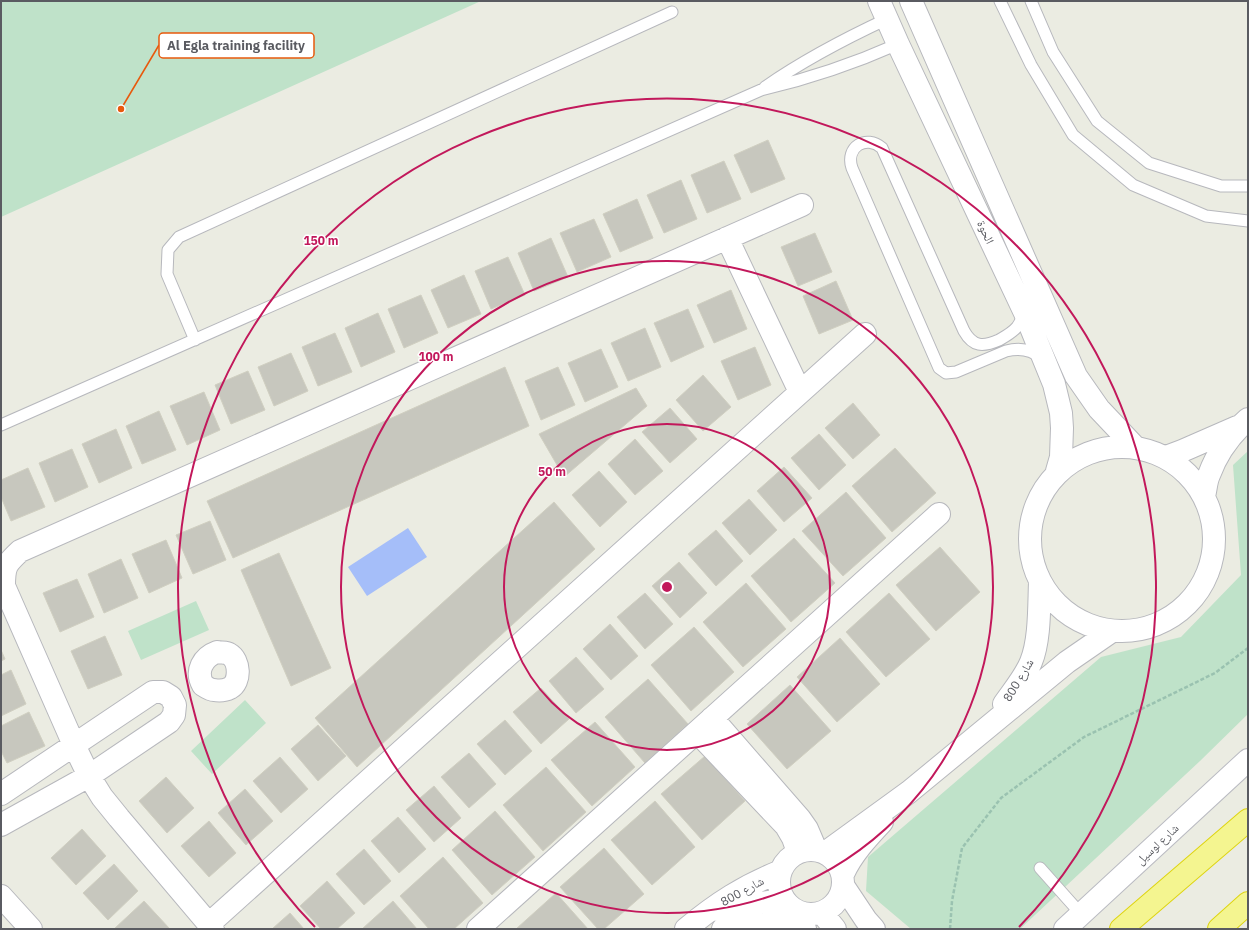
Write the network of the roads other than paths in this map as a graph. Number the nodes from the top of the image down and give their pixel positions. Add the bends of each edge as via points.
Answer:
1 (1000, 1) edge
2 (1031, 1) edge
3 (913, 4) edge
4 (883, 10) edge
5 (672, 12) dead end
6 (926, 32) junction
7 (898, 44) junction
8 (761, 90) junction
9 (1248, 186) edge
10 (802, 205) dead end
11 (1248, 221) edge
12 (727, 238) junction
13 (1025, 313) junction
14 (865, 334) dead end
15 (195, 340) junction
16 (1045, 361) junction
17 (800, 392) junction
18 (1245, 422) edge
19 (1, 425) edge
20 (1134, 446) junction
21 (1166, 457) junction
22 (1057, 471) junction
23 (1204, 496) junction
24 (939, 514) dead end
25 (1040, 582) junction
26 (1112, 632) junction
27 (203, 685) dead end
28 (173, 701) junction
29 (704, 725) junction
30 (989, 726) junction
31 (74, 745) junction
32 (1248, 760) edge
33 (89, 776) junction
34 (909, 792) junction
35 (1, 794) edge
36 (1248, 820) edge
37 (1, 825) edge
38 (813, 852) junction
39 (1040, 868) dead end
40 (781, 871) junction
41 (843, 880) junction
42 (1, 896) edge
43 (784, 900) junction
44 (1248, 903) edge
45 (704, 914) junction
46 (1081, 914) junction
47 (828, 921) edge
48 (211, 926) edge
49 (31, 929) edge
50 (478, 929) edge
51 (686, 929) edge
52 (723, 929) edge
53 (805, 929) edge
54 (874, 929) edge
55 (1065, 929) edge
56 (1121, 929) edge
57 (1219, 929) edge

1 - 11 lane via 1031,65 1073,135 1133,184 1206,216
2 - 9 lane via 1053,52 1096,121 1149,163 1221,186
3 - 4 street
3 - 6 street, الحوة
4 - 7 street, الحوة
4 - 8 lane
5 - 15 lane via 179,237 168,250 167,274
6 - 7 street
6 - 20 street, الحوة via 1076,376 1099,409
7 - 8 lane via 829,72
7 - 13 street, الحوة
8 - 15 lane
10 - 12 street
12 - 17 street
12 - 31 street via 20,552 10,561 4,572 4,586
13 - 16 street, الحوة
13 - 16 lane via 1017,327 1005,337 983,345 971,341 964,331 882,148 872,142 856,146 850,156 852,168 939,368 946,373 956,372 1014,349 1031,351
14 - 17 street
15 - 19 lane
16 - 22 street, الحوة via 1061,413 1062,442
17 - 48 street
18 - 21 street
18 - 23 street via 1224,445 1215,460 1208,476
20 - 21 street
20 - 22 street via 1107,447 1080,455
21 - 23 street via 1194,480
22 - 25 street via 1040,495 1030,524 1030,554
23 - 26 street via 1213,519 1215,544 1210,569 1198,592 1182,610 1161,624 1137,631
24 - 29 street
25 - 26 street via 1058,606 1083,623
25 - 30 street, شارع 800 via 1036,645 1031,663
26 - 30 street, شارع 800 via 1067,662
27 - 28 street
28 - 31 street via 163,692 154,692
28 - 33 street via 174,715 169,722
29 - 38 street via 800,819 807,829
29 - 50 street
30 - 34 street, شارع 800
31 - 33 street
31 - 35 street
32 - 46 street, شارع لوسيل
33 - 37 street
33 - 48 street via 119,818
34 - 38 street, شارع 800
34 - 41 street, شارع 800 via 856,851 848,863
36 - 56 highway
38 - 40 street via 788,860
38 - 41 street via 833,858 839,865
39 - 46 lane
40 - 43 street via 779,886
40 - 45 street, شارع 800 via 741,889
41 - 47 street via 841,896 830,909
41 - 54 street
42 - 49 street
43 - 45 street, شارع 800
43 - 47 street via 804,914
44 - 57 highway
45 - 51 street, شارع 800
46 - 55 street, شارع لوسيل
52 - 53 street via 754,921 786,923

